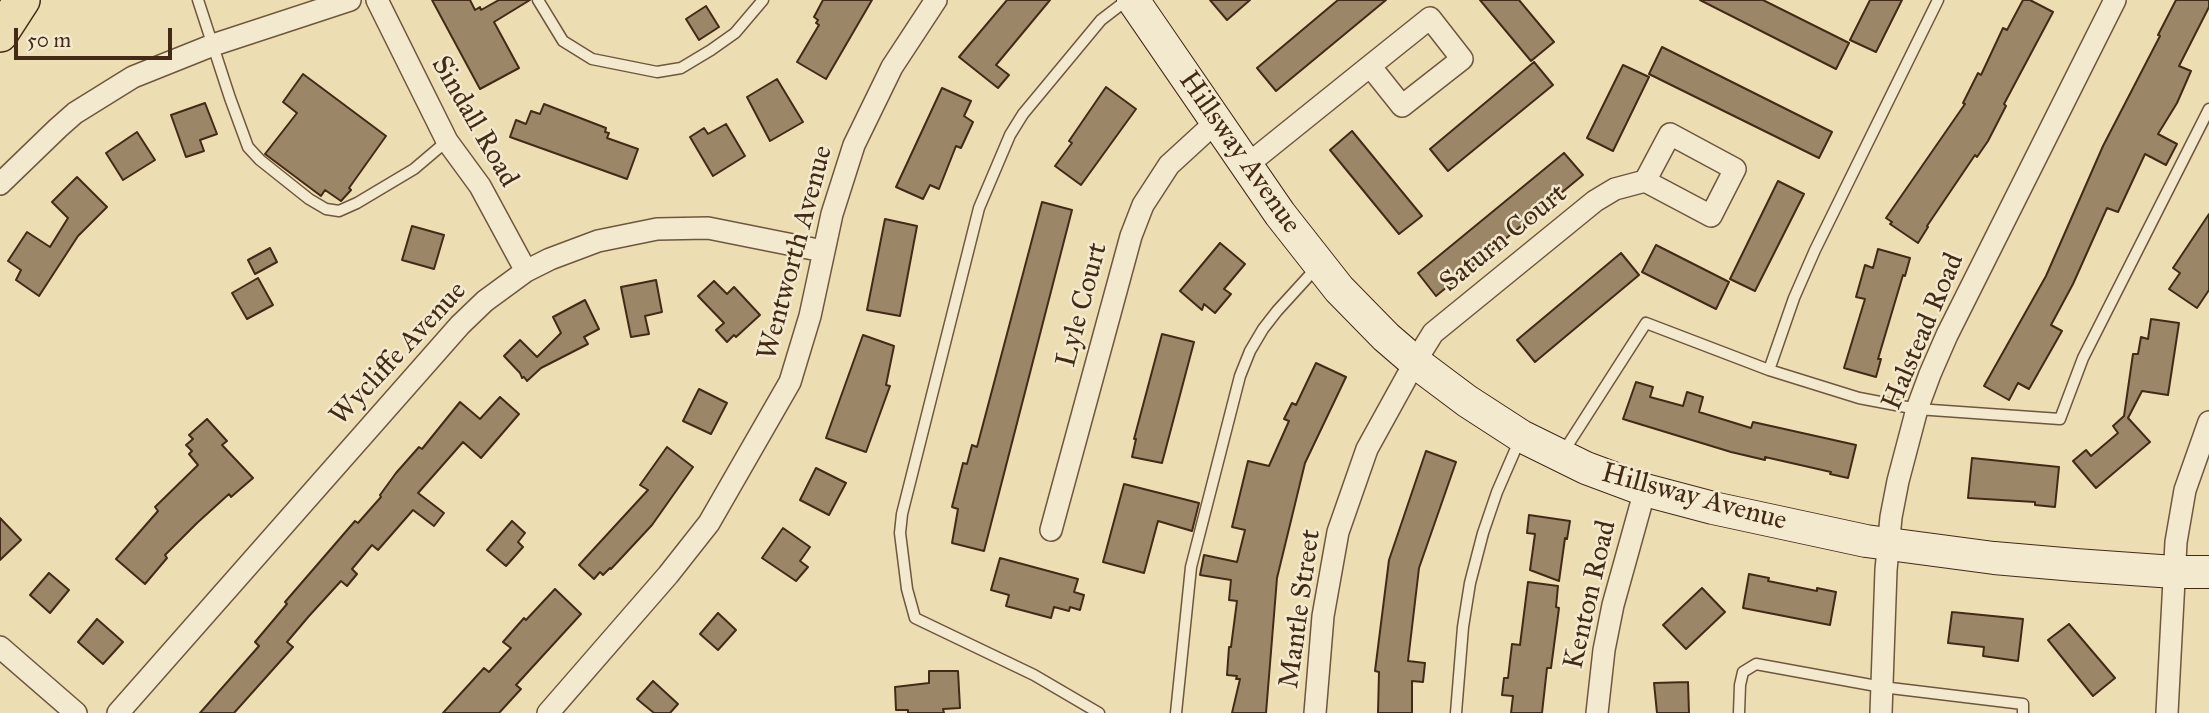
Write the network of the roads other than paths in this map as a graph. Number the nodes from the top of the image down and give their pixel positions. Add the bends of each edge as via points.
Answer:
1 (22, 0) edge
2 (198, 0) edge
3 (350, 0) edge
4 (377, 0) edge
5 (538, 0) edge
6 (763, 0) edge
7 (936, 0) edge
8 (1126, 0) edge
9 (1133, 0) edge
10 (1938, 0) edge
11 (2115, 0) edge
12 (0, 34) edge
13 (213, 45) junction
14 (1370, 66) dead end
15 (2209, 108) edge
16 (1217, 121) junction
17 (447, 141) junction
18 (1247, 164) junction
19 (1645, 181) dead end
20 (0, 184) edge
21 (823, 251) junction
22 (1318, 265) junction
23 (526, 271) junction
24 (1415, 362) junction
25 (1769, 370) junction
26 (1917, 409) junction
27 (2209, 422) edge
28 (1521, 436) junction
29 (1561, 456) junction
30 (1645, 489) junction
31 (1051, 530) dead end
32 (1888, 545) junction
33 (2174, 572) junction
34 (2209, 572) edge
35 (0, 647) edge
36 (1882, 687) junction
37 (76, 713) edge
38 (118, 713) edge
39 (548, 713) edge
40 (1099, 713) edge
41 (1176, 713) edge
42 (1315, 713) edge
43 (1456, 713) edge
44 (1597, 713) edge
45 (1738, 713) edge
46 (1881, 713) edge
47 (2023, 713) edge
48 (2167, 713) edge

1 - 12 main road
2 - 13 lane
3 - 13 street
4 - 17 street, Sindall Road
5 - 6 lane via 563,41 592,59 657,72 681,68 710,50 735,33
7 - 21 street, Wentworth Avenue via 872,105 854,145
8 - 40 lane via 1101,20 1023,114 979,208 900,533 915,618 1034,675
9 - 16 street, Hillsway Avenue
10 - 25 lane via 1815,250
11 - 26 street, Halstead Road via 1947,335
13 - 17 lane via 248,146 326,209 338,211 357,203 414,169
13 - 20 street via 133,77 84,107
14 - 18 street
15 - 26 lane via 2083,358 2060,419
16 - 18 street, Hillsway Avenue
16 - 31 street, Lyle Court via 1170,165 1143,205
17 - 23 street, Sindall Road via 480,186
18 - 22 street, Hillsway Avenue
19 - 24 street, Saturn Court via 1615,189 1595,201 1433,333
21 - 23 street, Wycliffe Avenue via 708,228 657,229 598,241
21 - 39 street, Wentworth Avenue via 790,382 709,523
22 - 24 street, Hillsway Avenue
22 - 41 lane via 1263,329 1240,376 1191,567
23 - 38 street, Wycliffe Avenue via 460,325
24 - 28 street, Hillsway Avenue
24 - 42 street, Mantle Street via 1367,449 1338,532 1323,616
25 - 26 lane via 1859,398
25 - 29 lane via 1646,323
26 - 32 street, Halstead Road via 1898,481
27 - 33 street via 2185,490
28 - 29 street, Hillsway Avenue
28 - 43 lane via 1497,492 1470,583
29 - 30 street, Hillsway Avenue
30 - 32 street, Hillsway Avenue
30 - 44 street, Kenton Road via 1613,606
32 - 33 street, Hillsway Avenue
32 - 36 street, Halstead Road
33 - 34 street, Hillsway Avenue
33 - 48 street
35 - 37 street
36 - 45 lane via 1756,663 1743,672
36 - 46 street, Halstead Road
36 - 47 lane via 2023,704

